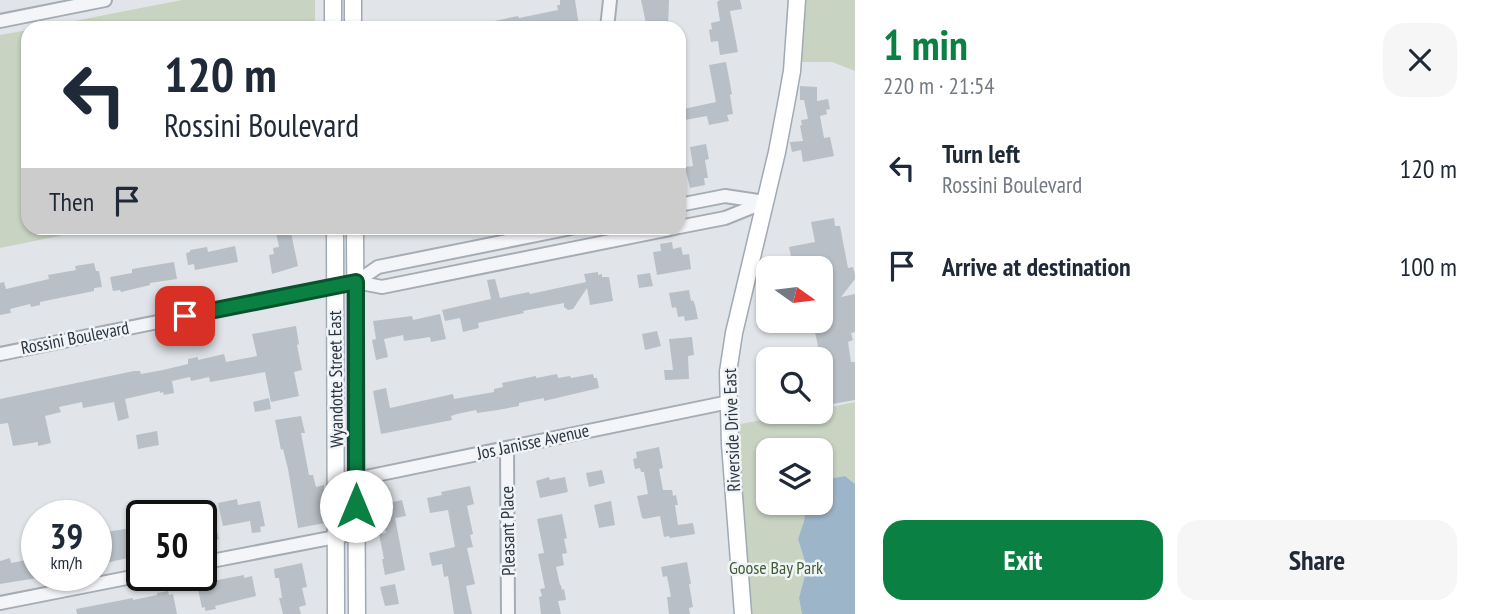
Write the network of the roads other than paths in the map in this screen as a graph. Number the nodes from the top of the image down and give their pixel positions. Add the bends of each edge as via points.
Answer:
1 (105, 0) edge
2 (333, 0) edge
3 (353, 0) edge
4 (610, 0) edge
5 (797, 0) edge
6 (333, 21) edge
7 (353, 21) edge
8 (608, 21) edge
9 (0, 22) edge
10 (765, 202) junction
11 (686, 204) edge
12 (686, 225) edge
13 (335, 235) edge
14 (355, 235) edge
15 (535, 235) edge
16 (602, 235) edge
17 (489, 244) junction
18 (493, 264) junction
19 (356, 282) junction
20 (335, 286) junction
21 (0, 354) edge
22 (729, 402) junction
23 (507, 448) junction
24 (356, 480) junction
25 (337, 483) junction
26 (356, 533) junction
27 (336, 537) junction
28 (217, 560) edge
29 (126, 578) edge
30 (0, 603) edge
31 (336, 614) edge
32 (357, 614) edge
33 (508, 614) edge
34 (743, 614) edge

1 - 9 street
2 - 6 main road
3 - 7 main road
4 - 8 street
5 - 10 main road, Riverside Drive East via 792,71
10 - 11 street via 725,196
10 - 12 street, Rossini Boulevard via 725,218
10 - 22 main road, Riverside Drive East via 734,333
13 - 20 main road, Wyandotte Street East
14 - 19 main road, Wyandotte Street East
15 - 17 street, Rossini Boulevard
16 - 18 street, Rossini Boulevard
17 - 18 street
17 - 19 street, Rossini Boulevard via 378,267
18 - 19 street, Rossini Boulevard via 382,287
19 - 20 street, Rossini Boulevard
19 - 24 main road, Wyandotte Street East
20 - 21 street, Rossini Boulevard
20 - 25 main road, Wyandotte Street East
22 - 23 street, Jos Janisse Avenue
22 - 34 main road, Riverside Drive East
23 - 24 street, Jos Janisse Avenue
23 - 33 street, Pleasant Place
24 - 25 street, Jos Janisse Avenue
24 - 26 main road, Wyandotte Street East
25 - 27 main road, Wyandotte Street East
26 - 27 street
26 - 32 main road, Wyandotte Street East
27 - 28 street
27 - 31 main road, Wyandotte Street East
29 - 30 street

